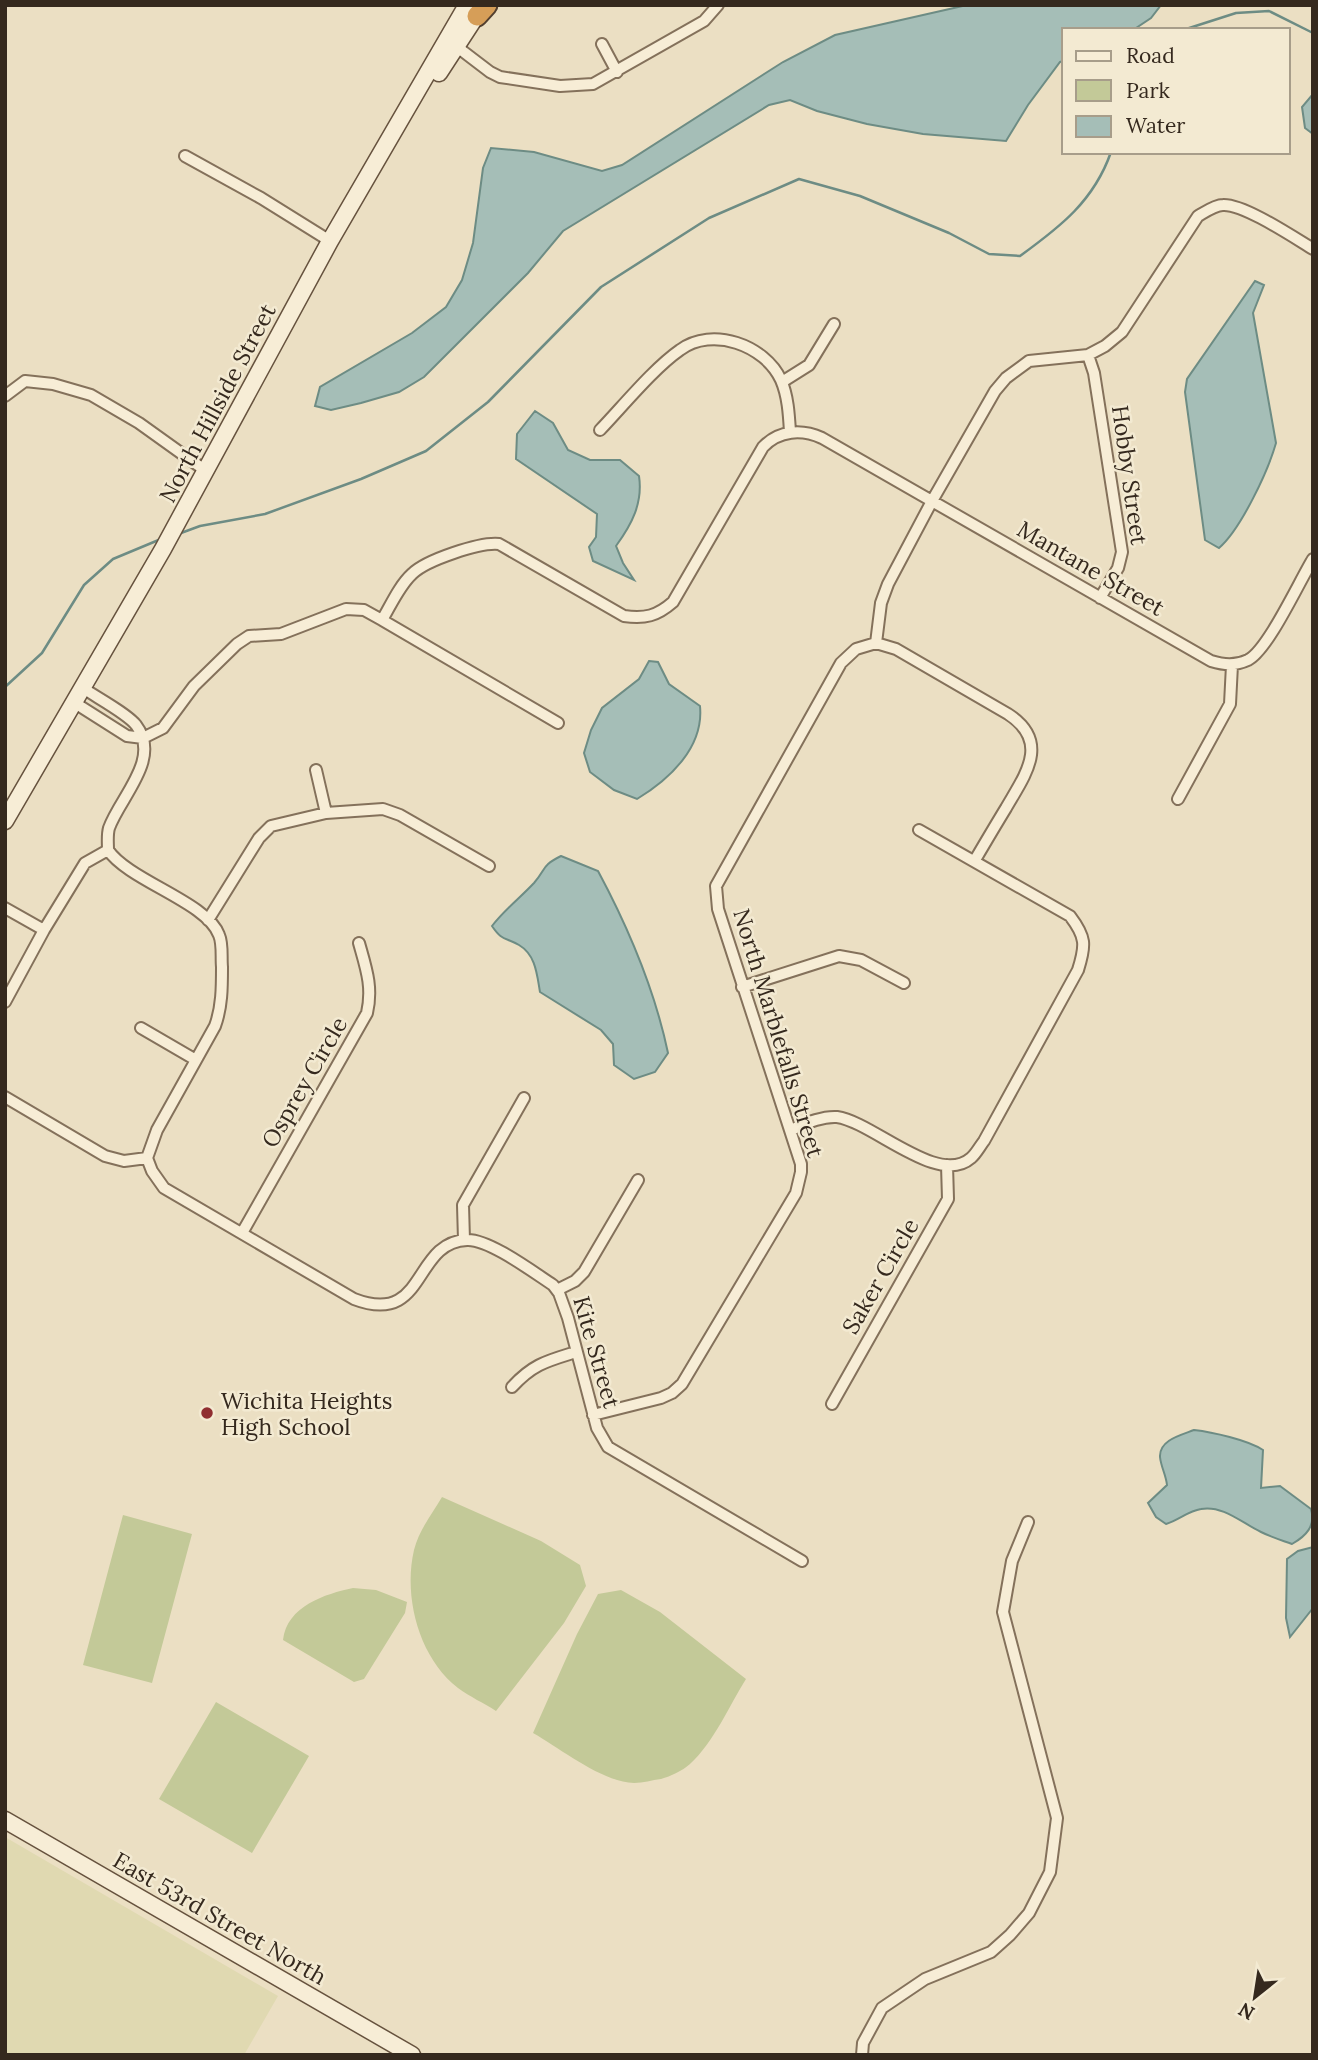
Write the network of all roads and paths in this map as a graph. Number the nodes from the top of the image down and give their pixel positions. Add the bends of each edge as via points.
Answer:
1 (718, 5) edge
2 (479, 8) edge
3 (452, 43) junction
4 (601, 44) dead end
5 (617, 72) junction
6 (185, 156) dead end
7 (330, 241) junction
8 (1313, 248) edge
9 (834, 324) dead end
10 (1088, 355) junction
11 (782, 382) junction
12 (5, 396) edge
13 (600, 430) dead end
14 (790, 432) junction
15 (206, 471) junction
16 (932, 501) junction
17 (1313, 559) edge
18 (1100, 598) junction
19 (382, 620) junction
20 (876, 643) junction
21 (1232, 665) junction
22 (83, 688) junction
23 (75, 703) junction
24 (558, 723) dead end
25 (143, 738) junction
26 (316, 770) dead end
27 (1178, 799) dead end
28 (326, 813) junction
29 (5, 821) edge
30 (919, 831) dead end
31 (108, 850) junction
32 (975, 860) junction
33 (489, 866) dead end
34 (5, 908) edge
35 (208, 920) junction
36 (44, 930) junction
37 (359, 943) dead end
38 (904, 984) dead end
39 (742, 987) junction
40 (5, 1002) edge
41 (141, 1028) dead end
42 (195, 1060) junction
43 (5, 1097) edge
44 (524, 1098) dead end
45 (791, 1130) junction
46 (147, 1158) junction
47 (947, 1165) junction
48 (638, 1180) dead end
49 (242, 1233) junction
50 (464, 1240) junction
51 (557, 1290) junction
52 (576, 1352) junction
53 (512, 1387) dead end
54 (832, 1404) dead end
55 (593, 1415) junction
56 (1028, 1522) dead end
57 (802, 1561) dead end
58 (5, 1820) edge
59 (412, 2055) edge
60 (862, 2055) edge

1 - 5 street via 704,21
2 - 3 main road, North Hillside Street
3 - 5 street via 490,72 514,80 577,86
3 - 7 main road, North Hillside Street
4 - 5 street
6 - 7 street
7 - 15 main road, North Hillside Street
8 - 10 street via 1240,208 1216,206 1198,216 1122,332
9 - 11 street via 809,365
10 - 16 street via 1029,361 1006,378
10 - 18 street, Hobby Street via 1122,552
11 - 13 street via 769,364 744,346 728,340 697,342 681,348
11 - 14 street
12 - 15 street via 25,381 91,395
14 - 16 street, Mantane Street via 822,438
14 - 19 street via 763,447 673,602 656,615 625,616 499,544 487,543 413,572
15 - 22 main road, North Hillside Street
16 - 18 street, Mantane Street
16 - 20 street via 885,591
17 - 21 street via 1263,648
18 - 21 street, Mantane Street via 1211,661
19 - 24 street
19 - 25 street via 364,610 346,609 281,634 249,636 194,686 163,728
20 - 32 street via 896,649 1008,714 1028,733 1032,751 1028,769
20 - 39 street, North Marblefalls Street via 856,649 841,663 719,879 716,901
21 - 27 street via 1230,705
22 - 23 main road, North Hillside Street
22 - 25 street via 135,723
23 - 25 street via 127,736
23 - 29 main road, North Hillside Street
25 - 31 street via 142,764 108,831
26 - 28 street
28 - 33 street via 383,808
28 - 35 street via 271,826
30 - 32 street
31 - 35 street
31 - 36 street via 85,863
32 - 47 street via 1070,916 1082,932 1084,950 1078,970 984,1141 970,1160
34 - 36 street
35 - 42 street via 219,935 221,1003 215,1026
36 - 40 street
37 - 49 street, Osprey Circle via 370,979 367,1013
38 - 39 street via 861,960 839,956
39 - 45 street, North Marblefalls Street
41 - 42 street
42 - 46 street
43 - 46 street via 104,1156 124,1161
44 - 50 street via 463,1205
45 - 47 street via 823,1118 846,1119 932,1164
45 - 55 street, North Marblefalls Street via 801,1164 796,1193 685,1380 666,1396
46 - 49 street via 164,1188
47 - 54 street, Saker Circle via 948,1199
48 - 51 street via 584,1272
49 - 50 street via 354,1299 381,1306 406,1295 439,1251
50 - 51 street, Kite Street via 494,1248
51 - 52 street, Kite Street
52 - 53 street via 539,1363
52 - 55 street, Kite Street
55 - 57 street, Kite Street via 608,1447
56 - 60 street via 1012,1561 1003,1612 1056,1818 1050,1872 1029,1913 991,1952 925,1979 882,2008 863,2043
58 - 59 main road, East 53rd Street North

